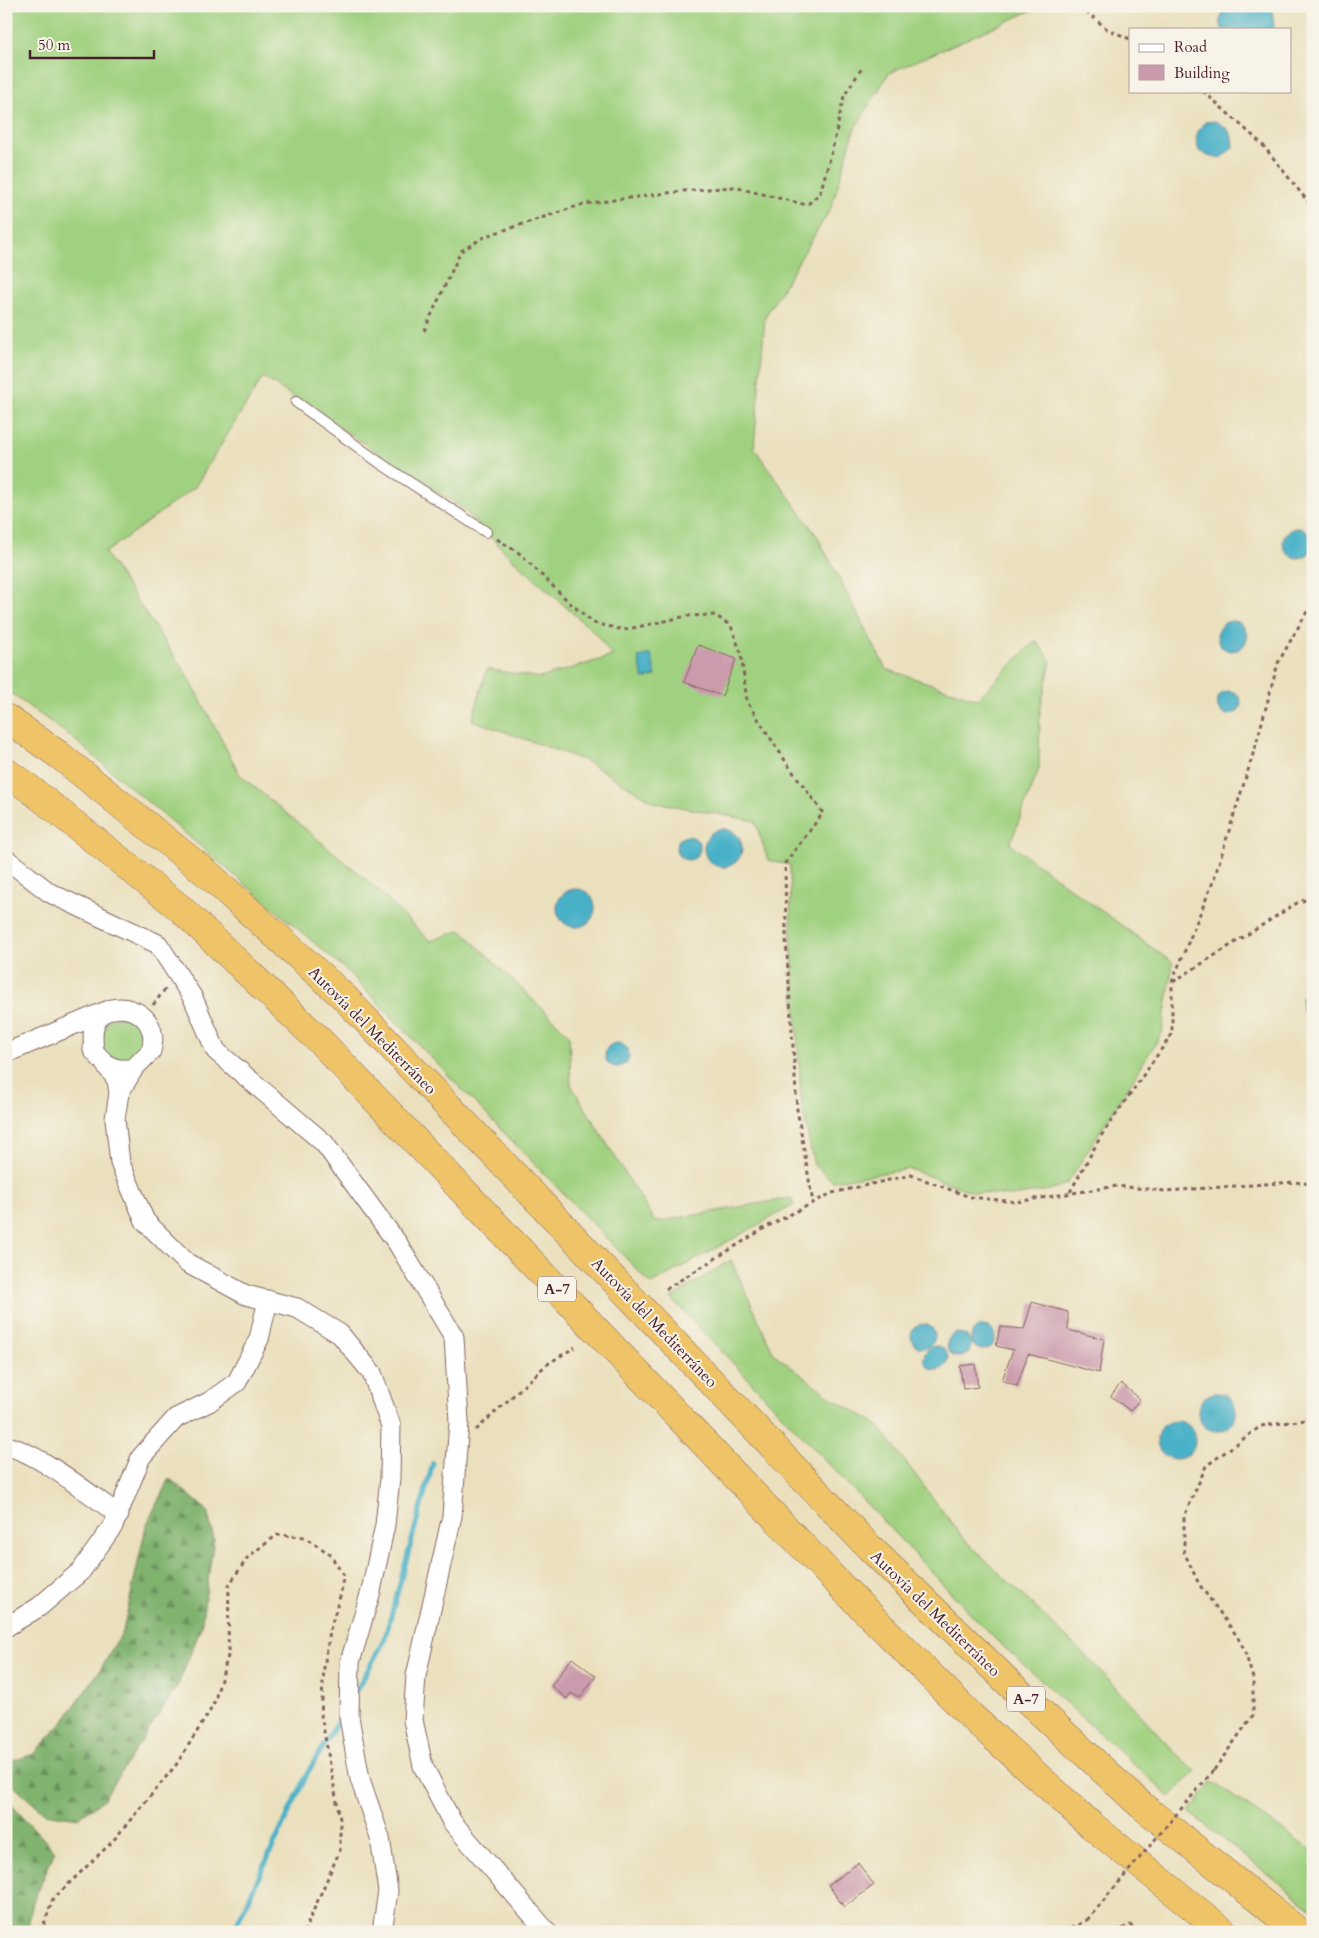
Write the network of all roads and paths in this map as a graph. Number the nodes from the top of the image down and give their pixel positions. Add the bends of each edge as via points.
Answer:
1 (1080, 6) edge
2 (1129, 39) edge
3 (862, 68) dead end
4 (1204, 92) edge
5 (1313, 208) edge
6 (424, 331) dead end
7 (296, 402) dead end
8 (486, 532) joint
9 (1313, 601) edge
10 (6, 718) edge
11 (6, 772) edge
12 (6, 860) edge
13 (1313, 897) edge
14 (177, 974) junction
15 (1172, 982) junction
16 (113, 1009) junction
17 (145, 1017) junction
18 (62, 1031) junction
19 (6, 1053) edge
20 (99, 1057) junction
21 (134, 1068) junction
22 (119, 1093) junction
23 (1313, 1184) edge
24 (1069, 1192) junction
25 (813, 1203) junction
26 (666, 1289) dead end
27 (268, 1300) junction
28 (575, 1346) dead end
29 (1313, 1419) edge
30 (6, 1446) edge
31 (457, 1447) junction
32 (119, 1515) junction
33 (6, 1627) edge
34 (41, 1932) edge
35 (304, 1932) edge
36 (382, 1932) edge
37 (546, 1932) edge
38 (1064, 1932) edge
39 (1115, 1932) edge
40 (1137, 1932) edge
41 (1224, 1932) edge
42 (1298, 1932) edge

1 - 2 path via 1107,28
3 - 6 path via 844,96 820,192 807,205 734,186 584,204 495,233 461,251
4 - 5 path via 1262,144
7 - 8 lane via 380,463
8 - 25 path via 519,553 594,623 624,630 688,616 715,615 731,626 741,653 748,702 823,813 785,863 786,939 798,1109
9 - 15 path via 1278,663 1213,882
10 - 42 highway, Autovía del Mediterráneo / A-7 via 59,755 209,875 344,997 868,1547 1141,1805
11 - 41 highway, A-7 via 180,908 340,1063 834,1579 972,1717 1091,1825
12 - 14 street via 50,893 158,944
13 - 15 path via 1297,903
14 - 17 path
14 - 31 street via 193,998 216,1051 324,1143 398,1244 454,1337 459,1422
15 - 24 path via 1172,1034 1101,1136
16 - 17 street via 130,1008
16 - 18 street
16 - 20 street via 102,1015 94,1026
17 - 21 street via 152,1027 152,1047
18 - 19 street
18 - 20 street via 80,1036
20 - 21 street via 124,1070
20 - 22 street via 117,1080
21 - 22 street
22 - 27 street via 115,1119 120,1163 146,1221 187,1263 246,1295
23 - 24 path via 1294,1182 1165,1191 1116,1186
24 - 25 path via 1016,1202 970,1197 911,1174 832,1193
25 - 26 path via 768,1226
27 - 32 street via 259,1339 237,1382 209,1402 176,1418 141,1457
27 - 36 street via 298,1308 340,1334 372,1373 391,1426 385,1525 371,1591 350,1662 350,1717 360,1779 380,1838 388,1891
28 - 31 path via 546,1365
29 - 38 path, bridge via 1261,1426 1206,1466 1184,1517 1184,1552 1199,1584 1244,1649 1253,1678 1253,1715 1214,1770 1087,1920
30 - 32 street via 48,1466
31 - 37 street via 452,1516 416,1676 413,1720 423,1766 452,1822
32 - 33 street via 81,1571 39,1607
34 - 35 path via 52,1899 112,1842 176,1765 213,1706 228,1656 229,1585 248,1557 277,1535 304,1537 330,1554 343,1575 324,1667 321,1715 340,1819 340,1850
39 - 40 path via 1130,1925

